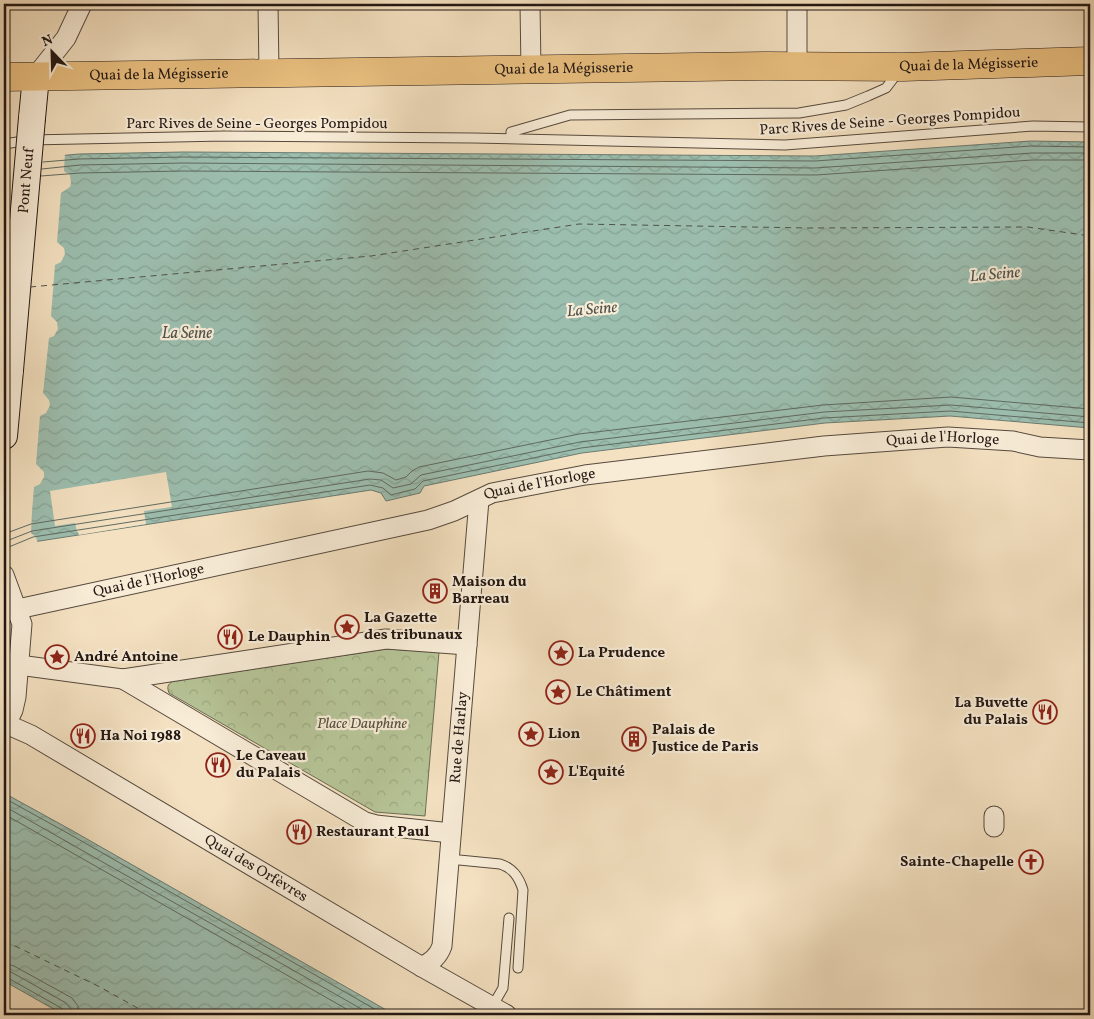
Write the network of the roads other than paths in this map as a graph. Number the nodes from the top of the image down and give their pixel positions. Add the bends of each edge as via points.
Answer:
1 (82, 4) edge
2 (268, 4) edge
3 (530, 4) edge
4 (797, 4) edge
5 (1090, 61) edge
6 (797, 65) junction
7 (903, 67) junction
8 (530, 70) junction
9 (269, 73) junction
10 (36, 76) junction
11 (4, 77) edge
12 (1090, 127) edge
13 (511, 139) junction
14 (4, 144) edge
15 (4, 436) edge
16 (1090, 450) edge
17 (479, 500) junction
18 (9, 597) edge
19 (467, 645) junction
20 (19, 665) junction
21 (123, 678) junction
22 (4, 725) edge
23 (451, 833) junction
24 (449, 859) junction
25 (509, 918) dead end
26 (422, 967) junction
27 (518, 968) dead end
28 (500, 1011) edge

1 - 10 street via 66,38
2 - 9 street
3 - 8 street
4 - 6 street
5 - 7 main road, Quai de la Mégisserie
6 - 7 main road, Quai de la Mégisserie
6 - 8 main road, Quai de la Mégisserie
7 - 13 lane, Parc Rives de Seine - Georges Pompidou via 886,88 846,105 823,110 799,113 570,114 511,132
8 - 9 main road, Quai de la Mégisserie
9 - 10 main road, Quai de la Mégisserie
10 - 11 main road, Quai de la Mégisserie
10 - 15 street, Pont Neuf, bridge
12 - 13 lane, Parc Rives de Seine - Georges Pompidou via 1033,126 785,145
13 - 14 lane, Parc Rives de Seine - Georges Pompidou via 225,136 30,140
16 - 17 street, Quai de l'Horloge via 948,437 824,446 585,475 492,493
17 - 18 street, Quai de l'Horloge via 428,520
17 - 19 street, Rue de Harlay
18 - 20 street via 22,624
19 - 21 street via 386,639
19 - 23 street, Rue de Harlay
20 - 21 street
20 - 22 street via 13,710
21 - 23 street via 365,822
22 - 26 street, Quai des Orfèvres via 48,744
23 - 24 street, Rue de Harlay
24 - 26 street, Rue de Harlay via 442,946 433,961
24 - 27 lane via 508,866 518,877 523,890
25 - 28 lane
26 - 28 street, Quai des Orfèvres

